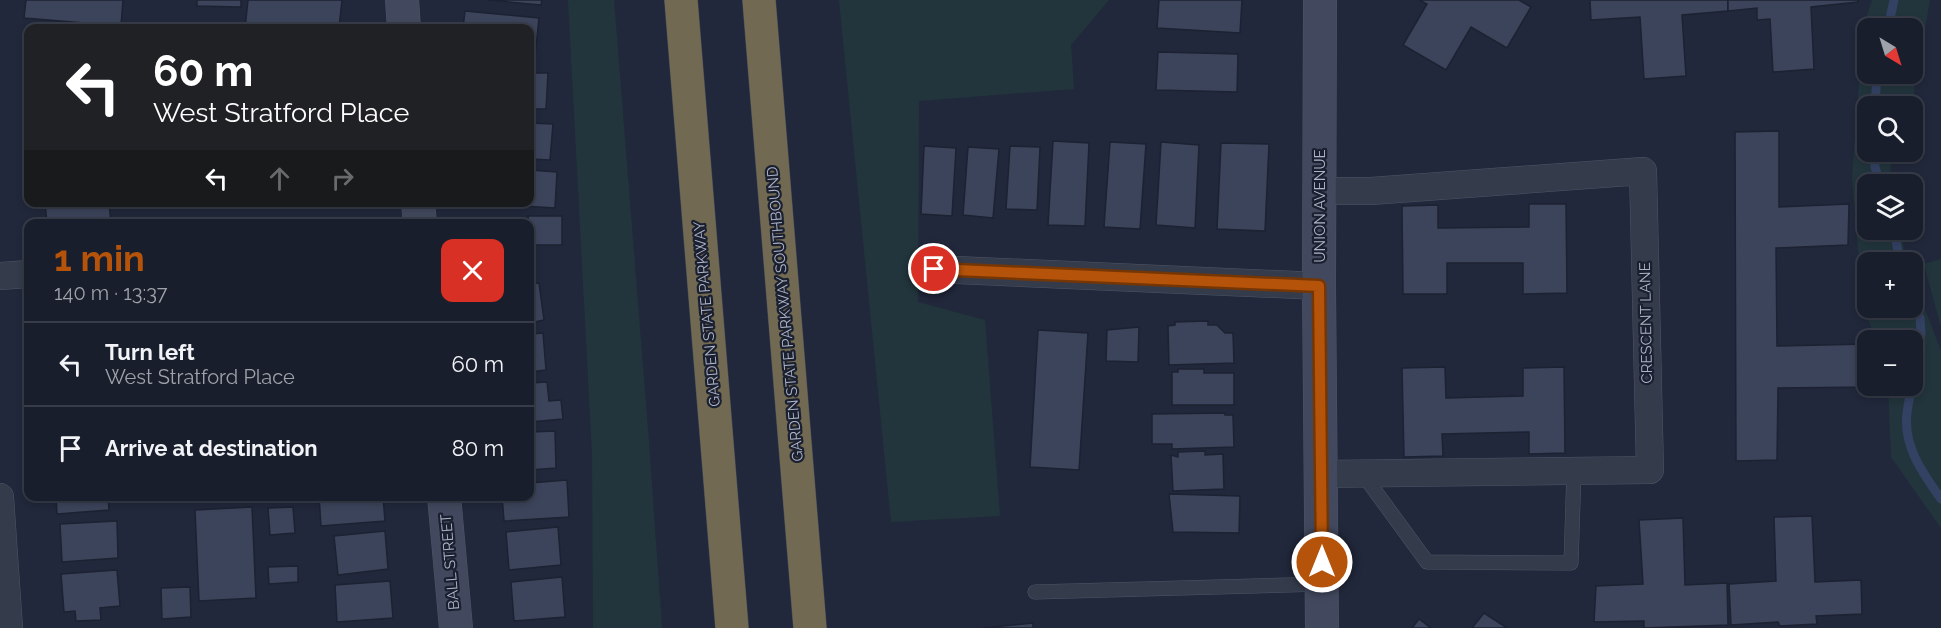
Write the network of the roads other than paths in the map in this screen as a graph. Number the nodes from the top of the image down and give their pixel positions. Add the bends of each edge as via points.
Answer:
1 (402, 0) edge
2 (681, 0) edge
3 (759, 0) edge
4 (1320, 0) edge
5 (404, 24) edge
6 (1320, 191) junction
7 (934, 269) dead end
8 (24, 274) edge
9 (0, 276) edge
10 (1319, 286) junction
11 (1574, 471) junction
12 (1362, 473) junction
13 (1321, 474) junction
14 (0, 497) edge
15 (444, 501) edge
16 (1322, 584) junction
17 (1035, 592) dead end
18 (9, 628) edge
19 (456, 628) edge
20 (732, 628) edge
21 (810, 628) edge
22 (1322, 628) edge

1 - 5 main road
2 - 20 highway, GARDEN STATE PARKWAY
3 - 21 highway, GARDEN STATE PARKWAY SOUTHBOUND
4 - 6 main road, UNION AVENUE
6 - 10 main road, UNION AVENUE
6 - 11 street, CRESCENT LANE via 1371,191 1643,171 1650,470
7 - 10 street
8 - 9 street
10 - 13 main road, UNION AVENUE
11 - 12 street, CRESCENT LANE
11 - 12 lane via 1571,563 1426,562
12 - 13 street, CRESCENT LANE
13 - 16 main road, UNION AVENUE
14 - 18 street
15 - 19 main road, BALL STREET
16 - 17 lane
16 - 22 main road, UNION AVENUE

